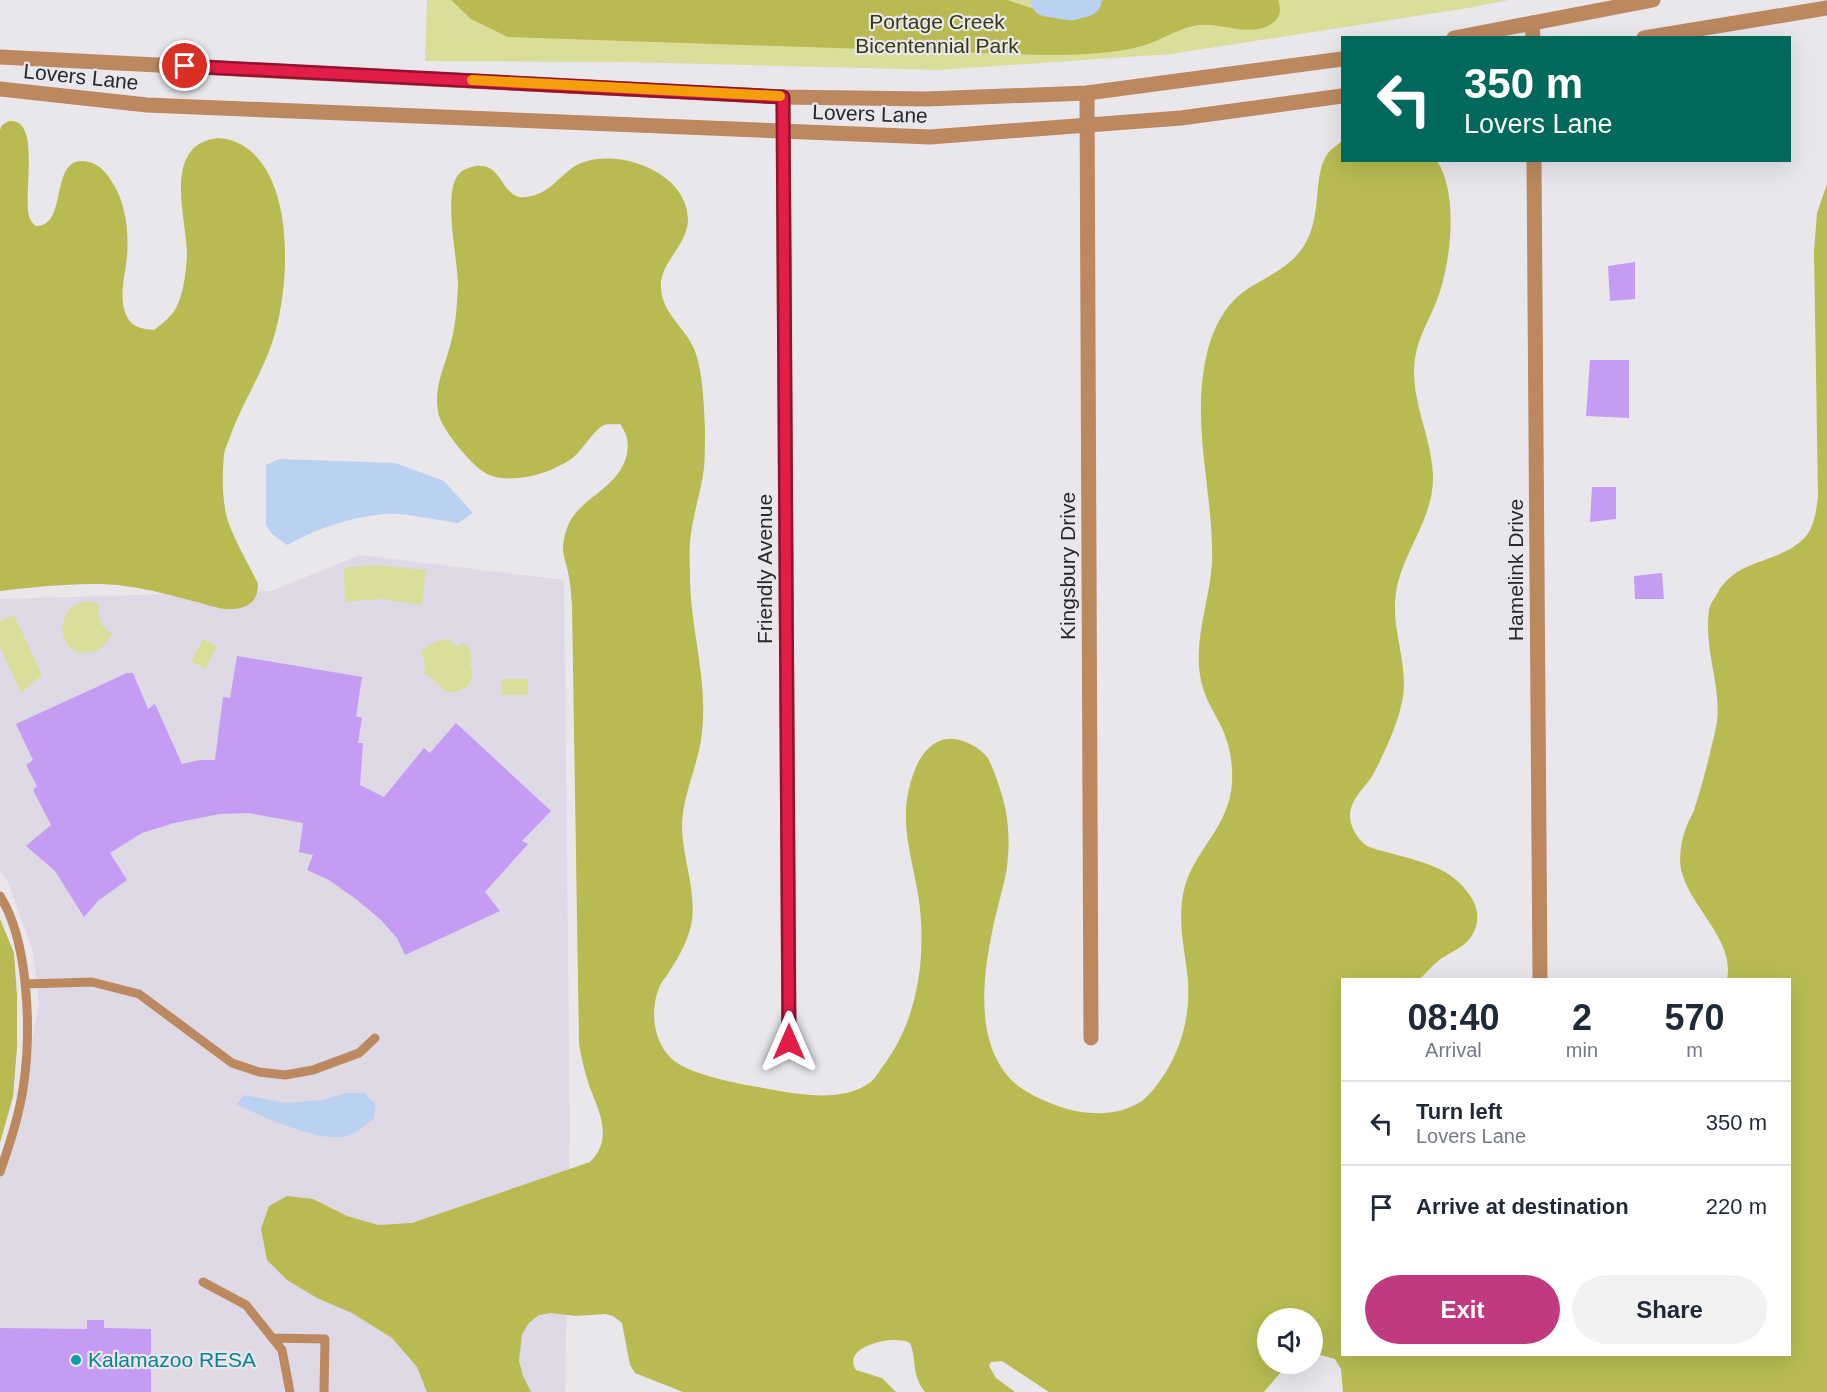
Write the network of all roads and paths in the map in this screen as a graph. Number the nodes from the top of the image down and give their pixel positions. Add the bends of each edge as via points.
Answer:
1 (1653, 0) edge
2 (1827, 8) edge
3 (1532, 30) edge
4 (1474, 36) edge
5 (1656, 36) edge
6 (0, 57) edge
7 (1341, 58) edge
8 (0, 89) edge
9 (1087, 93) junction
10 (1341, 96) edge
11 (783, 97) junction
12 (1087, 127) junction
13 (784, 133) junction
14 (1534, 162) edge
15 (0, 896) edge
16 (1540, 978) edge
17 (25, 984) junction
18 (375, 1038) dead end
19 (1091, 1038) dead end
20 (789, 1042) dead end
21 (0, 1172) edge
22 (203, 1282) dead end
23 (273, 1338) junction
24 (290, 1392) edge
25 (324, 1392) edge

1 - 3 street
2 - 5 street
3 - 4 street
6 - 11 street, Lovers Lane
7 - 9 street, Lovers Lane
8 - 13 street, Lovers Lane via 147,105
9 - 11 street, Lovers Lane via 926,99
9 - 12 street, Kingsbury Drive
10 - 12 street, Lovers Lane
11 - 13 street, Friendly Avenue
12 - 13 street, Lovers Lane via 930,137
12 - 19 street, Kingsbury Drive
13 - 20 street, Friendly Avenue
14 - 16 street, Hamelink Drive
15 - 17 lane via 18,940
17 - 18 lane via 92,982 140,994 232,1063 259,1072 285,1075 313,1070 359,1053
17 - 21 lane via 24,1082
22 - 23 lane via 246,1305
23 - 24 lane via 282,1350
23 - 25 lane via 325,1339

